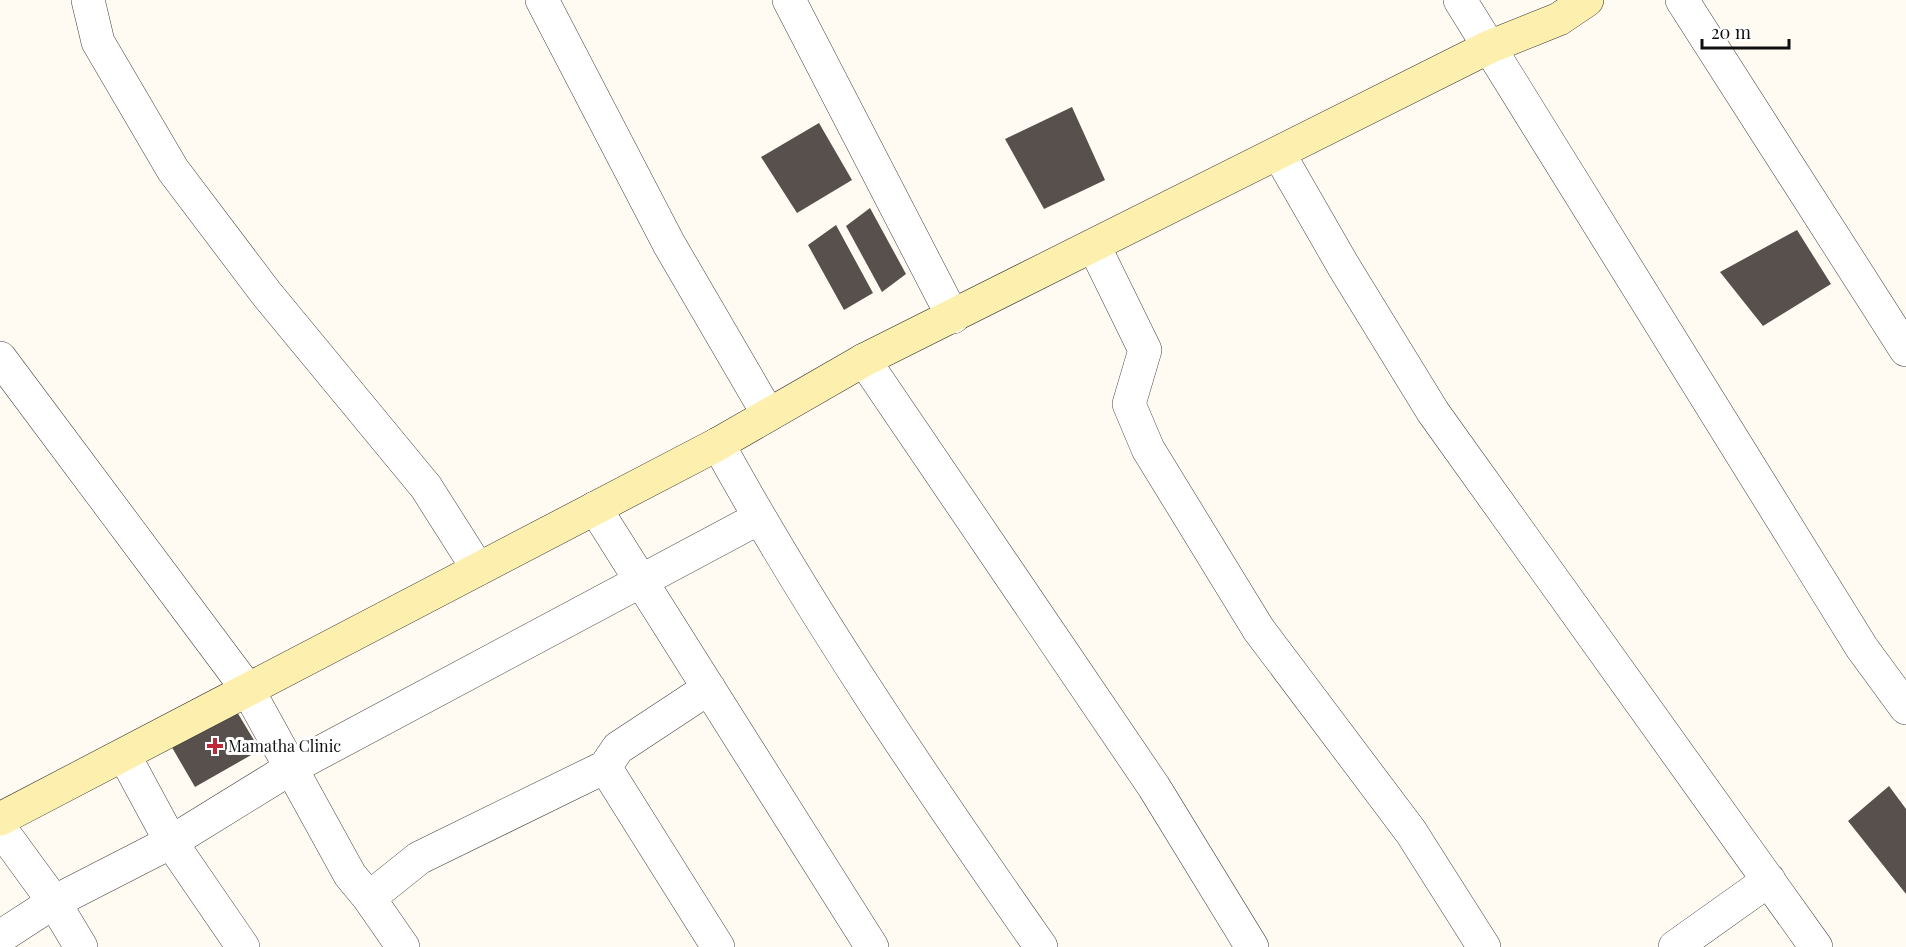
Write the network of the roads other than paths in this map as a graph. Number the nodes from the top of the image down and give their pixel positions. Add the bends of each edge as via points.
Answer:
1 (88, 0) edge
2 (542, 0) edge
3 (789, 0) edge
4 (1460, 0) edge
5 (1587, 0) edge
6 (1682, 0) edge
7 (1488, 47) junction
8 (1279, 154) junction
9 (1094, 246) junction
10 (953, 317) junction
11 (1906, 350) edge
12 (0, 358) edge
13 (864, 360) junction
14 (768, 414) junction
15 (718, 444) junction
16 (595, 508) junction
17 (759, 518) junction
18 (478, 569) junction
19 (641, 581) junction
20 (709, 688) junction
21 (248, 690) junction
22 (1906, 708) edge
23 (124, 755) junction
24 (605, 767) junction
25 (291, 768) junction
26 (0, 819) edge
27 (0, 828) edge
28 (171, 842) junction
29 (1769, 880) junction
30 (369, 898) junction
31 (54, 902) junction
32 (0, 937) edge
33 (81, 947) edge
34 (243, 947) edge
35 (403, 947) edge
36 (718, 947) edge
37 (872, 947) edge
38 (1040, 947) edge
39 (1252, 947) edge
40 (1484, 947) edge
41 (1675, 947) edge
42 (1816, 947) edge

1 - 18 street via 98,42 173,170 266,293 426,487
2 - 14 street via 669,244
3 - 10 street
4 - 7 street
5 - 7 main road via 1559,19
6 - 11 street
7 - 8 main road
7 - 22 street via 1862,648
8 - 9 main road
8 - 29 street via 1433,412
9 - 10 main road
9 - 40 street via 1145,350 1129,404 1148,449 1259,630 1411,832
10 - 13 main road
12 - 21 street
13 - 14 main road
13 - 39 street via 1154,787
14 - 15 main road
15 - 16 main road
15 - 17 street
16 - 18 main road
16 - 19 street
17 - 19 street
17 - 38 street via 926,782
18 - 21 main road
19 - 20 street
19 - 25 street
20 - 24 street via 618,748
20 - 37 street
21 - 23 main road
21 - 25 street
23 - 26 main road
23 - 28 street
24 - 30 street via 419,858
24 - 36 street
25 - 28 street
25 - 30 street via 350,875
27 - 31 street
28 - 31 street
28 - 34 street
29 - 41 street
29 - 42 street
30 - 35 street
31 - 32 street
31 - 33 street

